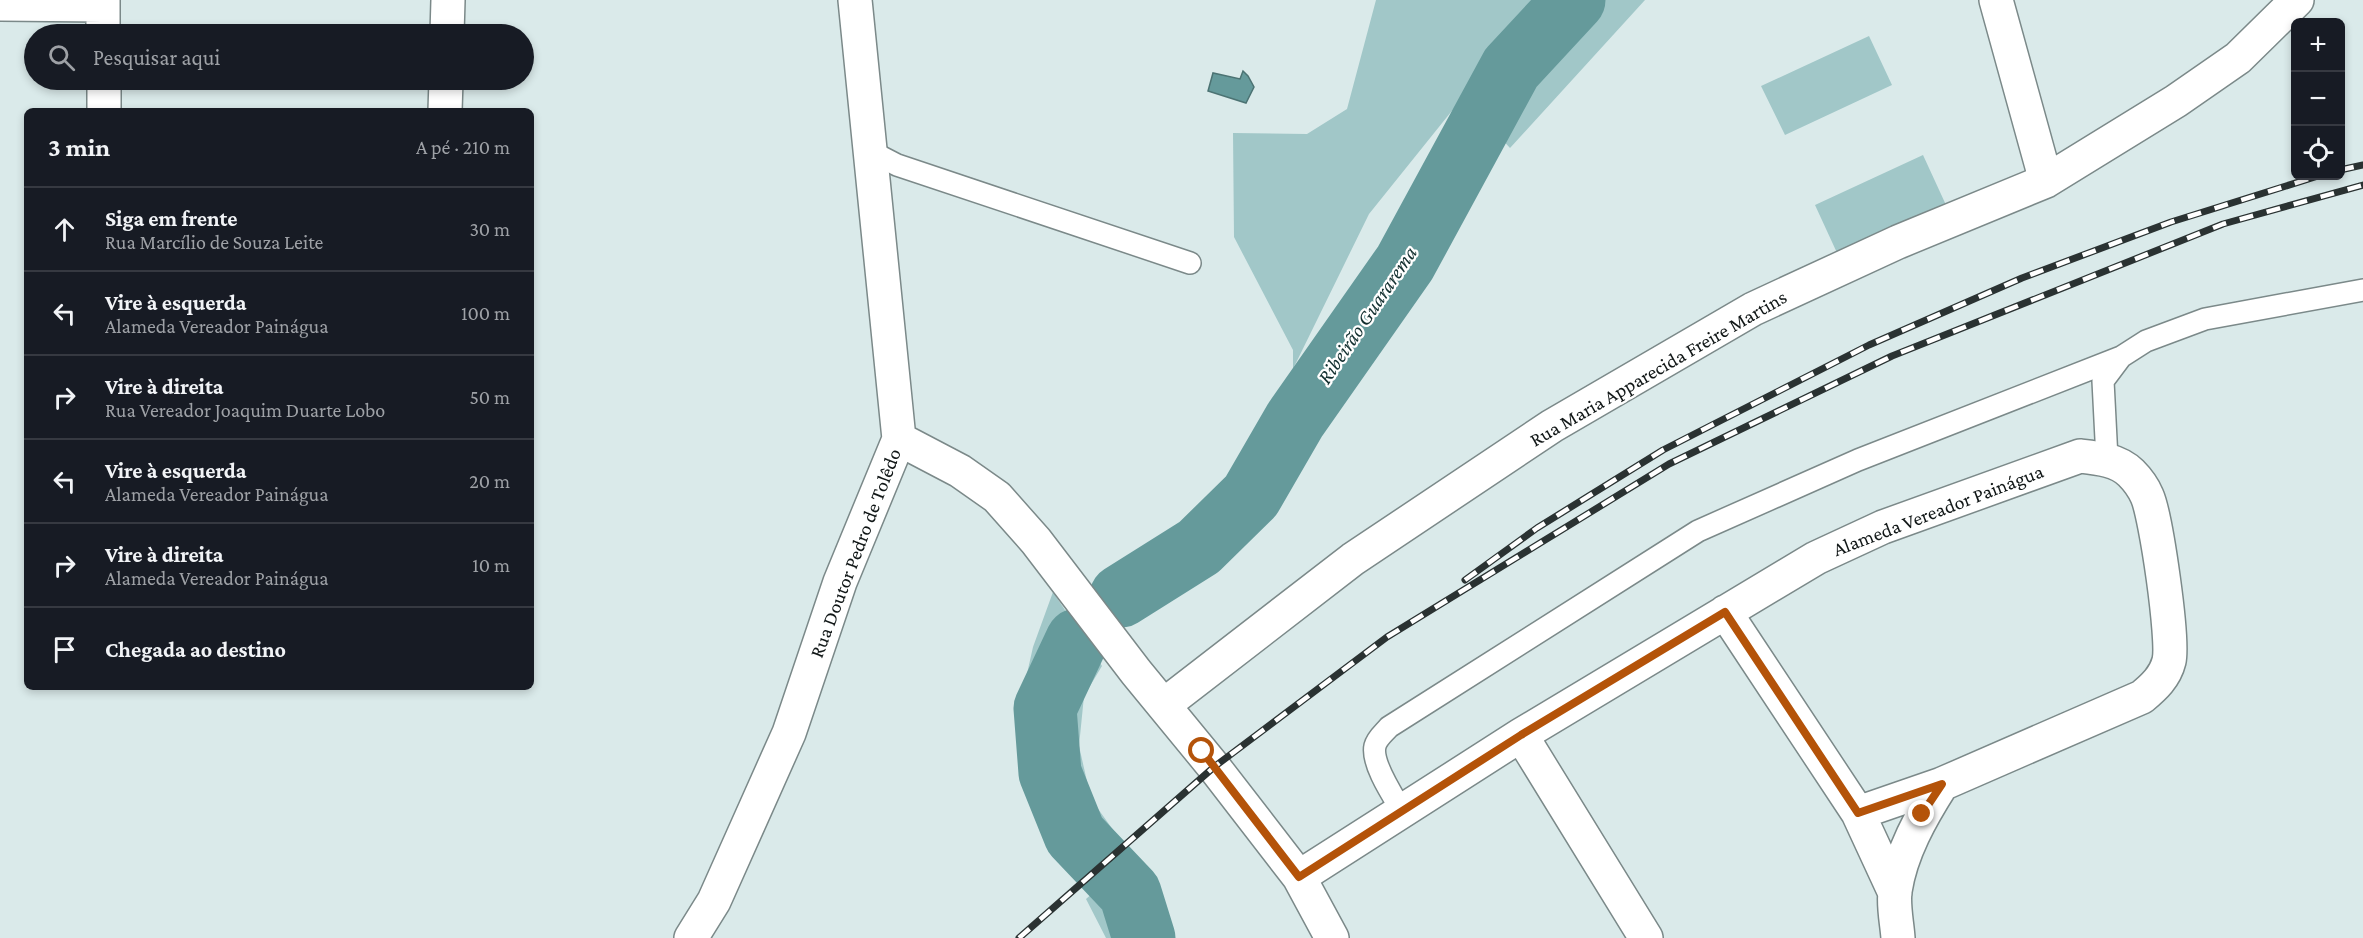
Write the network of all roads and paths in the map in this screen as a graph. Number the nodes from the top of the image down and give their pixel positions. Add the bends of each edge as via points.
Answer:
1 (448, 0) edge
2 (855, 0) edge
3 (1996, 0) edge
4 (2297, 0) edge
5 (0, 4) edge
6 (103, 13) edge
7 (447, 24) edge
8 (104, 90) edge
9 (446, 90) edge
10 (105, 108) edge
11 (445, 108) edge
12 (870, 151) junction
13 (2046, 180) junction
14 (1190, 263) dead end
15 (2363, 290) edge
16 (2121, 357) junction
17 (899, 439) junction
18 (2106, 459) junction
19 (1725, 612) junction
20 (1164, 705) junction
21 (1521, 735) junction
22 (1942, 784) junction
23 (1402, 811) junction
24 (1858, 813) junction
25 (1299, 877) junction
26 (1895, 893) junction
27 (691, 938) edge
28 (1332, 938) edge
29 (1646, 938) edge
30 (1898, 938) edge

1 - 7 street
2 - 12 street, Rua Doutor Pedro de Tolêdo
3 - 13 street
4 - 13 street, Rua Maria Apparecida Freire Martins via 2238,58 2176,101
5 - 6 street
8 - 10 street
9 - 11 street
12 - 14 lane via 897,165
12 - 17 street, Rua Doutor Pedro de Tolêdo
13 - 20 street, Rua Maria Apparecida Freire Martins via 1753,309 1552,426 1353,559
15 - 16 lane via 2205,319 2146,340
16 - 18 lane via 2103,381
16 - 23 lane via 1858,460 1698,531 1389,727 1374,748 1376,763
17 - 20 street via 960,471 997,497 1071,584
17 - 27 street, Rua Doutor Pedro de Tolêdo via 840,582 789,733 714,901
18 - 19 street, Alameda Vereador Painágua via 2080,456 1883,527 1816,558
18 - 22 street, Alameda Vereador Painágua via 2130,472 2136,480 2147,495 2155,525 2169,638 2169,660 2159,683 2142,697
19 - 21 street, Alameda Vereador Painágua
19 - 24 street
20 - 25 street
21 - 23 street, Alameda Vereador Painágua
21 - 29 street
22 - 24 street, Alameda Vereador Painágua
22 - 26 street via 1922,814 1904,856
23 - 25 street, Alameda Vereador Painágua
24 - 26 street
25 - 28 street
26 - 30 street

